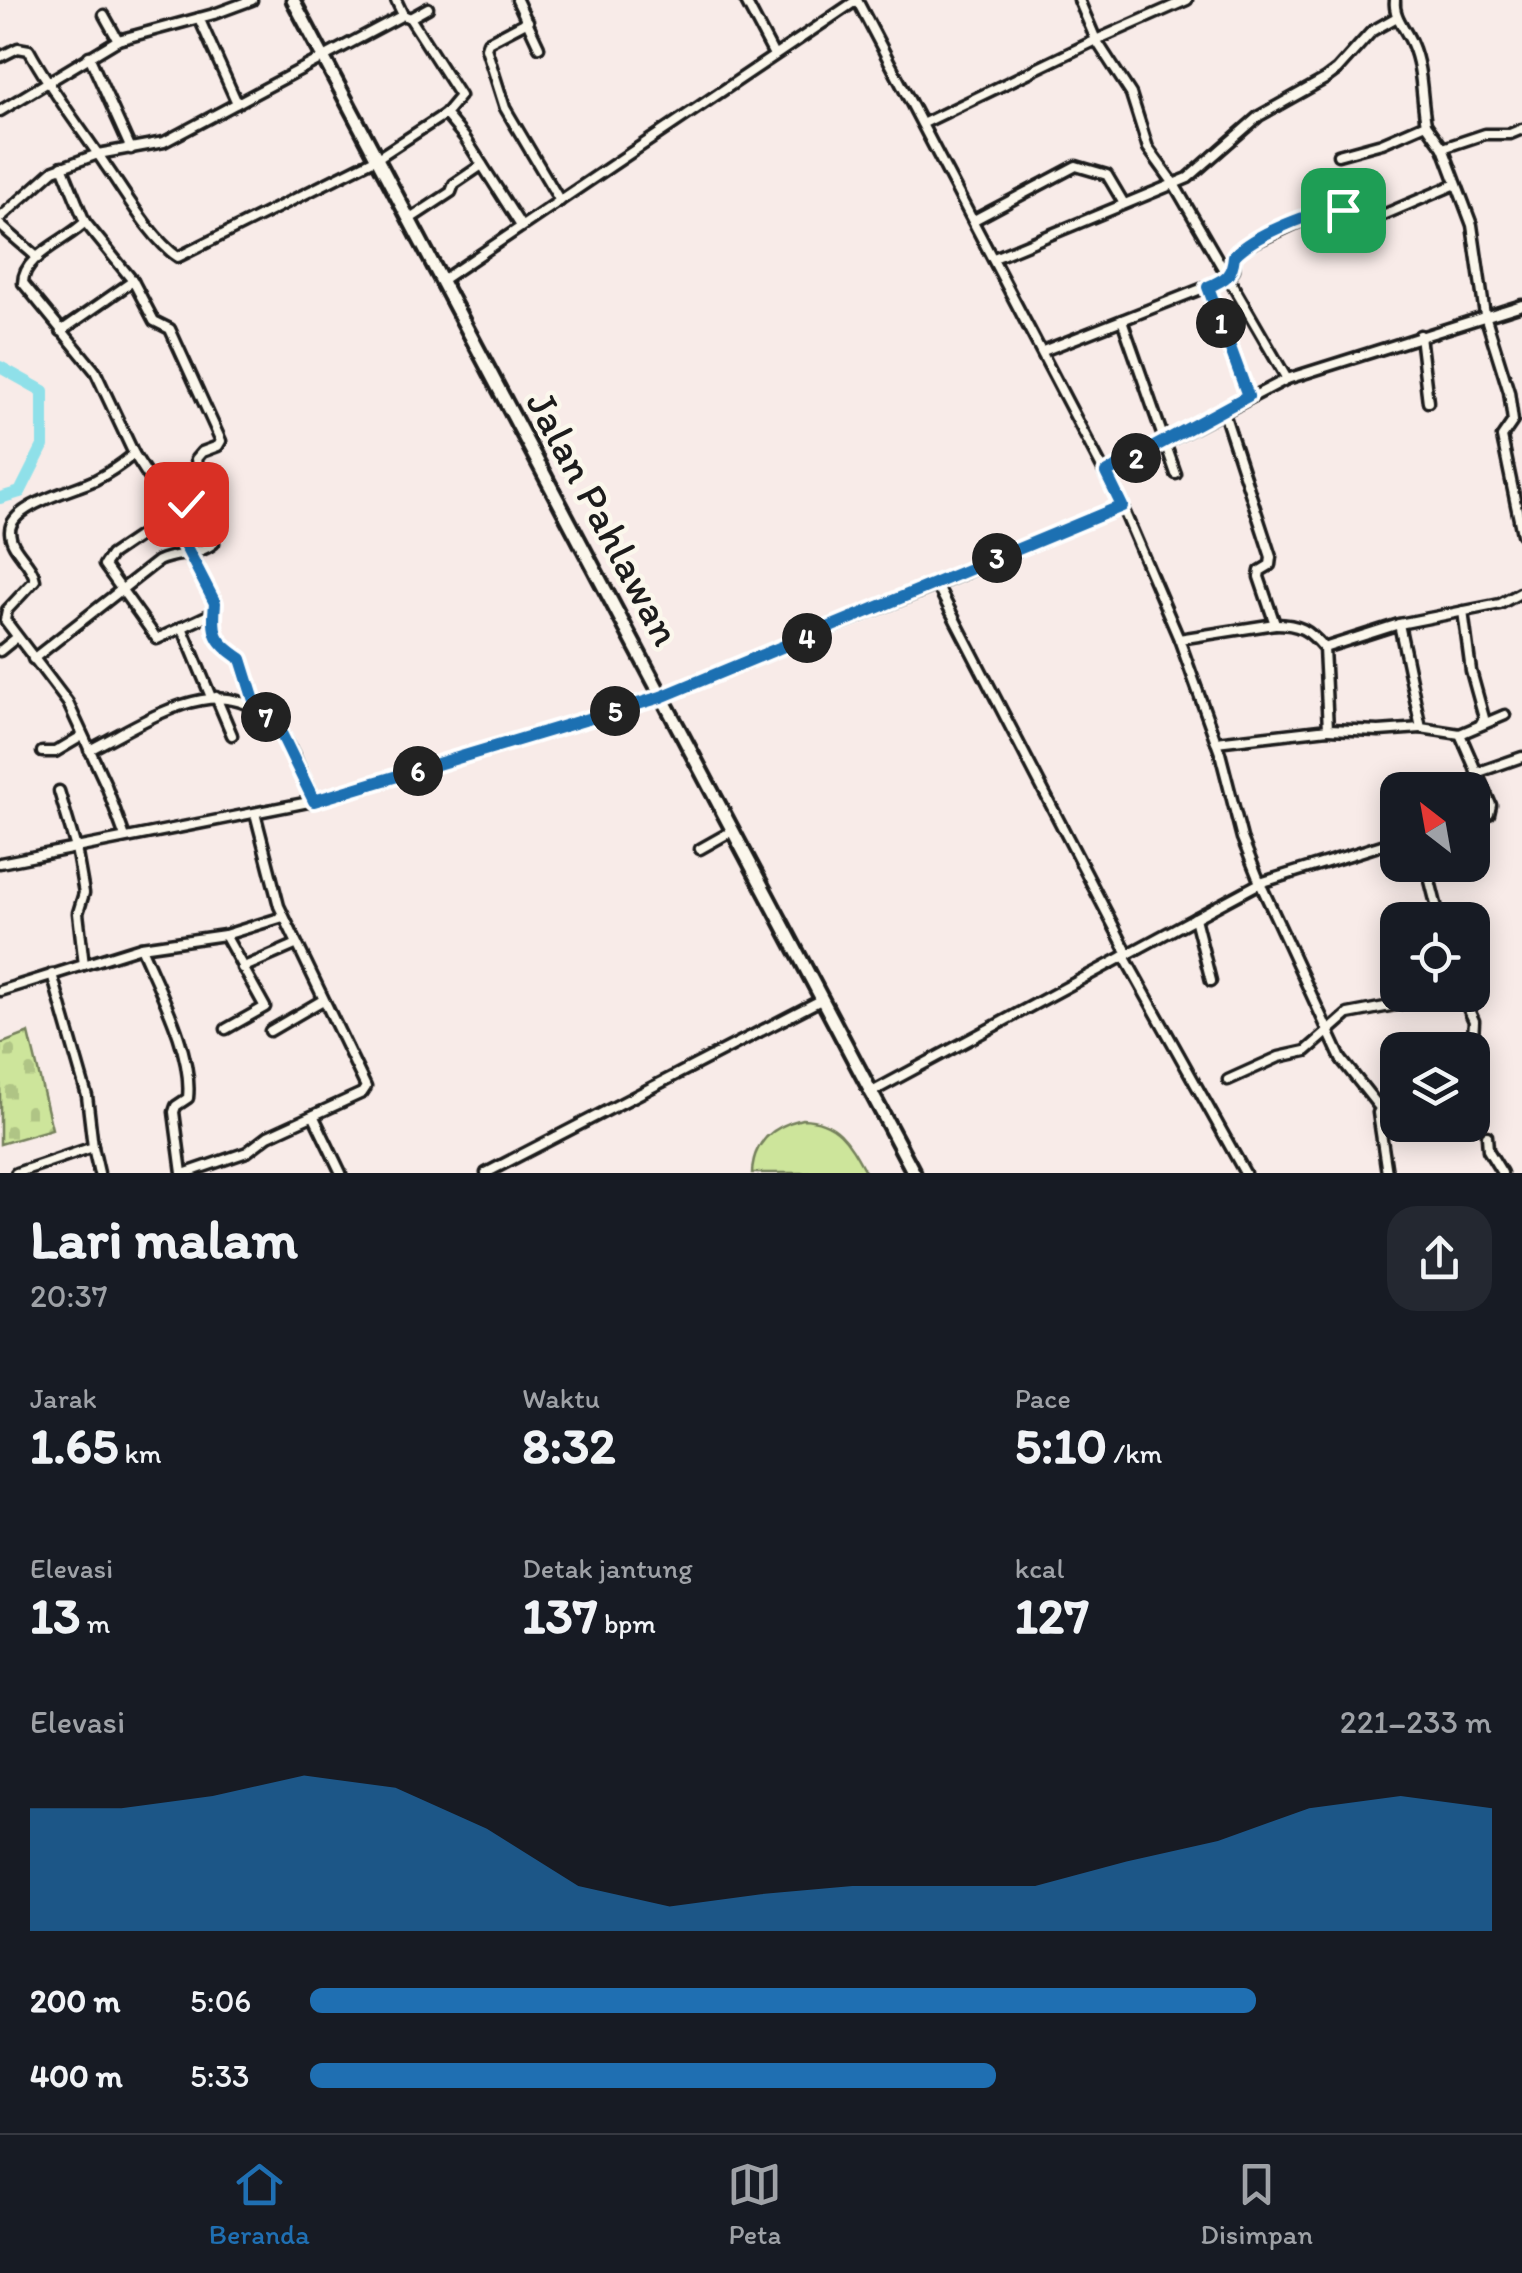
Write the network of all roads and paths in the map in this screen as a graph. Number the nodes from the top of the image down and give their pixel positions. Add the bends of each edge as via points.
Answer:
1 (252, 0) edge
2 (294, 0) edge
3 (396, 0) edge
4 (518, 0) edge
5 (745, 0) edge
6 (832, 0) edge
7 (857, 0) edge
8 (1079, 0) edge
9 (1187, 0) edge
10 (1394, 0) edge
11 (428, 8) dead end
12 (839, 12) junction
13 (104, 14) dead end
14 (1397, 16) junction
15 (406, 17) junction
16 (199, 18) junction
17 (528, 20) junction
18 (118, 40) junction
19 (1096, 40) junction
20 (539, 47) dead end
21 (89, 56) junction
22 (774, 56) junction
23 (0, 57) edge
24 (322, 58) junction
25 (47, 82) junction
26 (237, 103) junction
27 (0, 110) edge
28 (445, 114) junction
29 (924, 123) junction
30 (1426, 124) junction
31 (1522, 129) edge
32 (130, 148) junction
33 (1443, 148) junction
34 (98, 154) junction
35 (1338, 154) dead end
36 (378, 158) junction
37 (482, 165) junction
38 (62, 166) junction
39 (1174, 184) junction
40 (1456, 184) junction
41 (560, 201) junction
42 (1124, 202) junction
43 (410, 218) junction
44 (974, 220) junction
45 (0, 222) edge
46 (85, 222) junction
47 (521, 226) junction
48 (38, 258) junction
49 (994, 258) junction
50 (1229, 278) junction
51 (133, 281) junction
52 (441, 281) junction
53 (1208, 287) junction
54 (1522, 305) edge
55 (1486, 315) junction
56 (1122, 320) junction
57 (61, 332) junction
58 (1420, 335) junction
59 (1043, 351) junction
60 (1287, 379) junction
61 (1248, 396) junction
62 (1428, 402) dead end
63 (1223, 410) junction
64 (1164, 443) junction
65 (134, 454) junction
66 (1106, 473) junction
67 (1176, 474) dead end
68 (203, 493) junction
69 (1122, 506) junction
70 (169, 514) junction
71 (12, 523) junction
72 (0, 526) edge
73 (1522, 534) edge
74 (190, 554) junction
75 (938, 586) junction
76 (122, 591) junction
77 (1522, 592) edge
78 (1463, 611) junction
79 (213, 613) junction
80 (2, 617) edge
81 (1275, 624) junction
82 (1398, 624) junction
83 (182, 628) junction
84 (16, 638) junction
85 (1179, 638) junction
86 (1324, 648) junction
87 (0, 651) edge
88 (32, 658) junction
89 (214, 697) junction
90 (661, 697) junction
91 (256, 707) junction
92 (1504, 715) dead end
93 (1480, 725) junction
94 (1421, 728) junction
95 (1328, 729) junction
96 (1460, 734) junction
97 (232, 735) dead end
98 (82, 736) junction
99 (1216, 742) junction
100 (89, 750) junction
101 (42, 752) dead end
102 (1522, 757) edge
103 (1476, 772) edge
104 (1479, 772) edge
105 (59, 792) dead end
106 (314, 801) junction
107 (255, 813) junction
108 (732, 831) junction
109 (125, 837) junction
110 (1380, 846) edge
111 (76, 848) junction
112 (700, 849) dead end
113 (0, 863) edge
114 (1260, 883) junction
115 (283, 917) junction
116 (1195, 918) junction
117 (225, 935) junction
118 (295, 946) junction
119 (141, 947) junction
120 (1126, 955) junction
121 (84, 965) junction
122 (242, 968) junction
123 (52, 974) junction
124 (1211, 981) dead end
125 (0, 992) edge
126 (323, 1000) junction
127 (822, 1000) junction
128 (1380, 1007) edge
129 (226, 1029) dead end
130 (270, 1030) dead end
131 (1326, 1032) junction
132 (1228, 1080) dead end
133 (870, 1092) junction
134 (1380, 1108) joint
135 (314, 1117) junction
136 (1380, 1125) edge
137 (1383, 1142) edge
138 (1487, 1142) edge
139 (94, 1147) junction
140 (204, 1170) edge
141 (16, 1173) edge
142 (99, 1173) edge
143 (184, 1173) edge
144 (342, 1173) edge
145 (486, 1173) edge
146 (914, 1173) edge
147 (1245, 1173) edge
148 (1388, 1173) edge
149 (1502, 1173) edge

1 - 16 street
2 - 24 main road, Jalan Pahlawan
3 - 15 street
4 - 17 street
5 - 22 street
6 - 12 street
7 - 12 street
7 - 29 street
8 - 19 street
9 - 19 street
10 - 14 street
11 - 15 street
12 - 22 street
13 - 18 street
14 - 30 street via 1416,56
14 - 39 street via 1372,31 1325,79 1268,109 1205,166
15 - 24 street
15 - 28 street via 460,94
16 - 18 street
16 - 26 street
17 - 20 street
17 - 41 street via 486,48 505,108
18 - 21 street
19 - 29 street
19 - 39 street via 1133,98 1148,148
21 - 25 street
21 - 32 street
22 - 41 street
23 - 25 street via 29,50
24 - 26 street
24 - 36 main road, Jalan Pahlawan
25 - 27 street
25 - 34 street
26 - 32 street via 164,142
28 - 36 street
28 - 37 street
29 - 44 street
30 - 33 street
30 - 35 street
31 - 33 street
32 - 34 street
33 - 40 street
34 - 36 street via 178,257
34 - 38 street
36 - 43 main road, Jalan Pahlawan
37 - 43 street
37 - 47 street
38 - 45 street
38 - 46 street
39 - 42 street
39 - 50 street
40 - 50 street via 1376,218 1330,209 1315,213 1240,250
40 - 55 street via 1472,225
41 - 47 street
42 - 44 street via 1107,175 1076,166
42 - 49 street
43 - 52 main road, Jalan Pahlawan
44 - 49 street
45 - 48 street
46 - 48 street
46 - 51 street
47 - 52 street
48 - 57 street via 23,284
49 - 59 street
50 - 53 street
50 - 60 street
51 - 57 street
51 - 68 street via 154,321 170,328 221,441 196,457
52 - 90 main road, Jalan Pahlawan
53 - 56 street
53 - 61 street
54 - 55 street
55 - 58 street
55 - 73 street via 1509,392 1513,421 1502,438
56 - 59 street
56 - 64 street
57 - 65 street via 95,371
58 - 60 street
58 - 62 street
59 - 66 street
60 - 61 street
61 - 63 street
63 - 64 street
63 - 81 street via 1271,556 1259,577
64 - 66 street
64 - 67 street
65 - 70 street
65 - 71 street
66 - 69 street
68 - 70 street
68 - 74 street via 215,538
69 - 75 street
69 - 85 street
70 - 74 street
70 - 76 street via 105,559
71 - 72 street
71 - 80 street via 10,536 35,580
74 - 76 street via 162,560
74 - 79 street via 215,603
75 - 90 street
75 - 120 street
76 - 83 street via 157,638
76 - 88 street
77 - 78 street
78 - 82 street
78 - 93 street
79 - 83 street
79 - 91 street via 222,644 241,659
80 - 84 street
81 - 85 street
81 - 86 street via 1306,629
82 - 86 street
82 - 94 street
83 - 89 street
84 - 87 street
84 - 88 street
85 - 99 street
86 - 95 street
88 - 98 street via 55,683
89 - 91 street
89 - 97 street
89 - 100 street via 184,704
90 - 106 street
90 - 108 main road, Jalan Pahlawan
91 - 106 street via 280,731
92 - 93 street
93 - 96 street
94 - 95 street
94 - 96 street
95 - 99 street
96 - 103 street
98 - 100 street
98 - 101 street via 56,752
99 - 114 street
100 - 109 street
102 - 104 street
105 - 111 street
106 - 107 street
107 - 109 street
107 - 115 street
108 - 112 street
108 - 127 main road, Jalan Pahlawan
109 - 111 street
110 - 114 street
111 - 113 street
111 - 121 street
114 - 116 street
114 - 131 street
115 - 117 street
115 - 118 street
116 - 120 street
116 - 124 street
117 - 119 street
117 - 122 street
118 - 122 street
118 - 126 street
119 - 121 street
119 - 143 street via 186,1067 188,1098 174,1112
120 - 133 street
120 - 147 street
121 - 123 street
122 - 129 street via 266,1008
123 - 125 street
123 - 139 street via 87,1096
126 - 130 street
126 - 135 street via 366,1087
127 - 133 main road, Jalan Pahlawan
127 - 145 street
128 - 131 street via 1356,1011
131 - 132 street via 1306,1051
131 - 134 street
133 - 146 main road, Jalan Pahlawan
134 - 136 street
135 - 140 street
135 - 144 street
137 - 148 street
138 - 149 street
139 - 141 street
139 - 142 street
140 - 143 street

